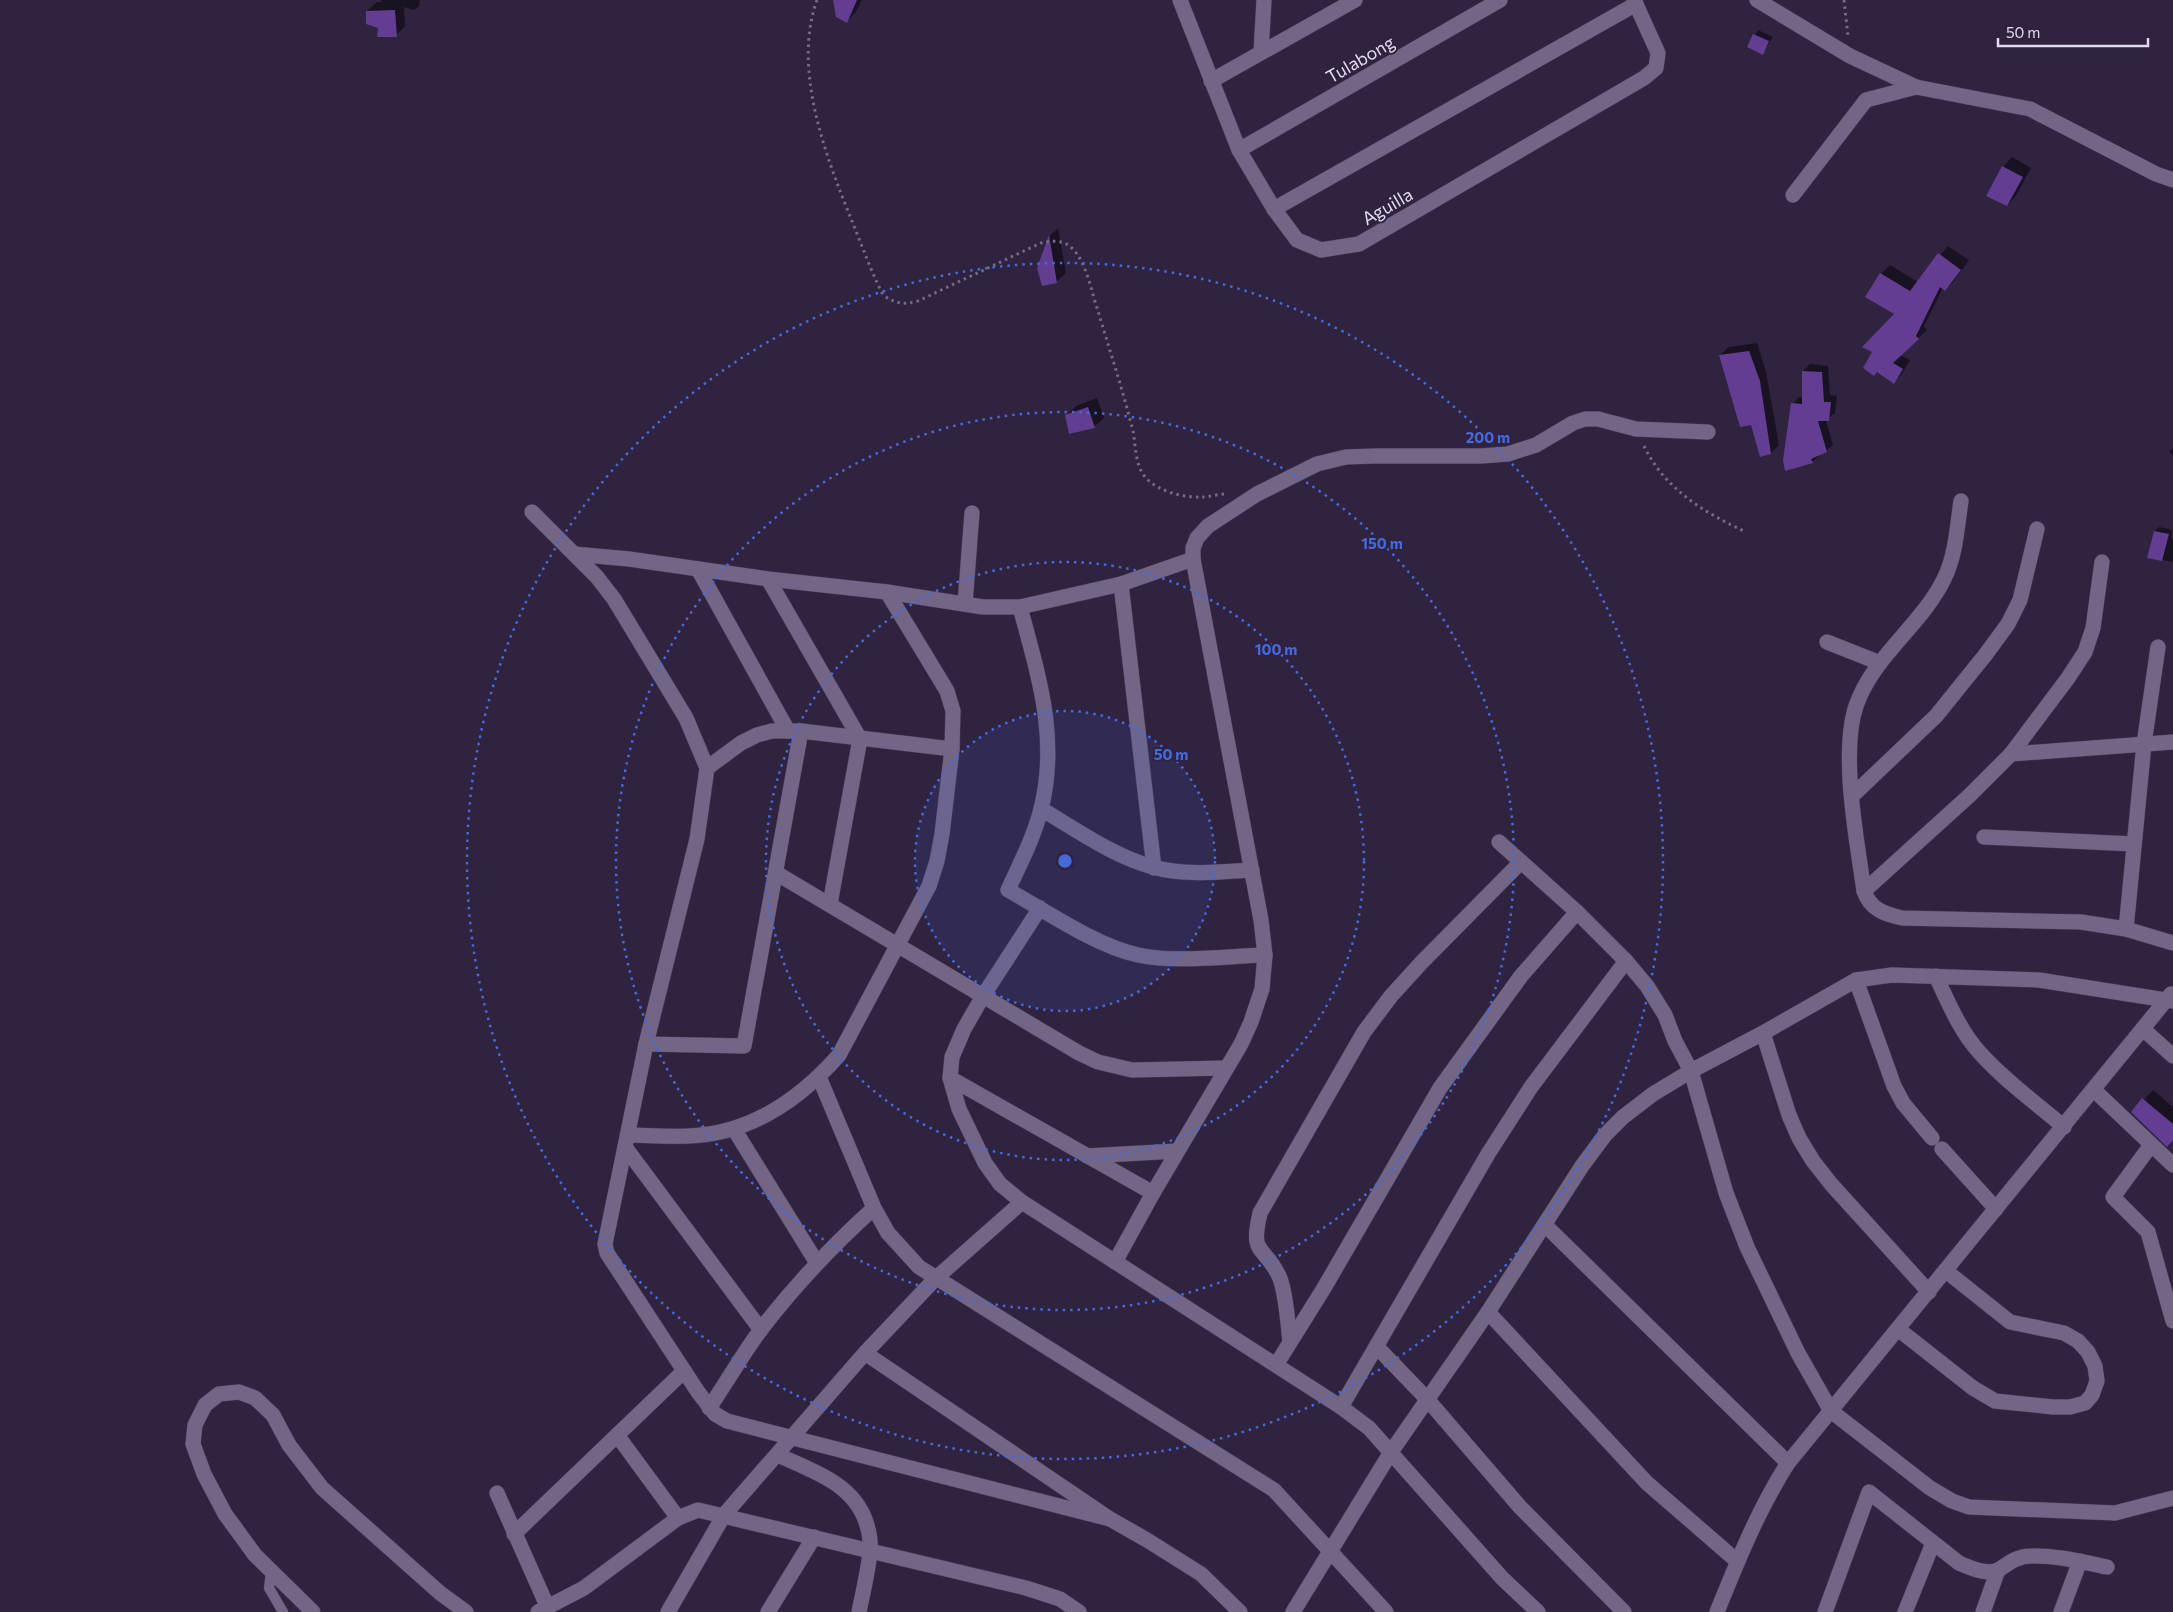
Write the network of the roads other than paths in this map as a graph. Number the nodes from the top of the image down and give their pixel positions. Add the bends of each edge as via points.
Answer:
1 (1180, 0) edge
2 (1264, 0) edge
3 (1356, 0) edge
4 (1500, 0) edge
5 (1757, 0) edge
6 (1635, 2) edge
7 (1261, 52) junction
8 (1211, 81) junction
9 (1916, 87) junction
10 (1239, 150) junction
11 (2173, 180) edge
12 (1794, 195) dead end
13 (1274, 209) junction
14 (1708, 432) dead end
15 (1961, 502) dead end
16 (532, 512) dead end
17 (972, 513) dead end
18 (2037, 529) dead end
19 (574, 554) junction
20 (1193, 559) junction
21 (2102, 562) dead end
22 (698, 570) junction
23 (768, 579) junction
24 (1121, 584) junction
25 (887, 592) junction
26 (965, 604) junction
27 (1020, 607) junction
28 (1827, 642) dead end
29 (2158, 647) dead end
30 (1880, 662) junction
31 (795, 731) junction
32 (860, 739) junction
33 (2173, 742) edge
34 (2144, 744) junction
35 (952, 749) junction
36 (2011, 754) junction
37 (707, 768) junction
38 (1852, 796) junction
39 (1041, 809) junction
40 (1984, 837) dead end
41 (1500, 842) dead end
42 (2134, 844) junction
43 (1522, 862) junction
44 (1154, 868) junction
45 (1252, 870) junction
46 (776, 873) junction
47 (1864, 891) junction
48 (830, 904) junction
49 (1040, 908) junction
50 (1577, 912) junction
51 (2126, 929) junction
52 (2173, 943) edge
53 (898, 945) junction
54 (1265, 955) junction
55 (1626, 961) junction
56 (1936, 976) junction
57 (1856, 980) junction
58 (983, 996) junction
59 (2171, 997) edge
60 (2143, 1029) junction
61 (1763, 1033) junction
62 (646, 1044) junction
63 (2173, 1056) edge
64 (1226, 1068) junction
65 (1691, 1071) junction
66 (819, 1077) junction
67 (950, 1078) junction
68 (2094, 1090) junction
69 (2064, 1127) junction
70 (734, 1129) junction
71 (627, 1141) junction
72 (2151, 1145) junction
73 (1178, 1151) junction
74 (1087, 1156) junction
75 (2173, 1166) edge
76 (1153, 1193) junction
77 (1022, 1202) junction
78 (874, 1208) junction
79 (1996, 1209) junction
80 (1545, 1224) junction
81 (1115, 1262) junction
82 (817, 1263) junction
83 (1946, 1271) junction
84 (935, 1279) junction
85 (1929, 1292) junction
86 (1488, 1312) junction
87 (2173, 1321) edge
88 (1898, 1329) junction
89 (761, 1330) junction
90 (1290, 1342) junction
91 (1376, 1347) junction
92 (865, 1353) junction
93 (1276, 1365) junction
94 (684, 1371) junction
95 (1427, 1399) junction
96 (1341, 1407) junction
97 (709, 1408) junction
98 (1831, 1411) junction
99 (617, 1435) junction
100 (793, 1438) junction
101 (1391, 1452) junction
102 (778, 1455) junction
103 (1788, 1463) junction
104 (497, 1494) dead end
105 (2173, 1498) edge
106 (724, 1516) junction
107 (678, 1518) junction
108 (1110, 1519) junction
109 (514, 1534) junction
110 (814, 1537) junction
111 (1933, 1543) junction
112 (871, 1551) junction
113 (1330, 1552) junction
114 (1737, 1561) junction
115 (2080, 1561) junction
116 (2108, 1567) dead end
117 (1998, 1570) junction
118 (271, 1572) junction
119 (543, 1610) edge
120 (283, 1612) edge
121 (314, 1612) edge
122 (466, 1612) edge
123 (668, 1612) edge
124 (768, 1612) edge
125 (859, 1612) edge
126 (1079, 1612) edge
127 (1240, 1612) edge
128 (1293, 1612) edge
129 (1386, 1612) edge
130 (1538, 1612) edge
131 (1624, 1612) edge
132 (1717, 1612) edge
133 (1825, 1612) edge
134 (1905, 1612) edge
135 (1982, 1612) edge
136 (2061, 1612) edge

1 - 8 street, Aguilla
2 - 7 street
3 - 7 street
4 - 10 street, Tulabong
5 - 9 street via 1850,56
6 - 13 street
6 - 13 street, Aguilla via 1658,53 1656,68 1636,83 1359,244 1321,250 1297,240
7 - 8 street
8 - 10 street, Aguilla
9 - 11 street via 2030,109
9 - 12 street via 1866,100
10 - 13 street, Aguilla
14 - 20 street via 1636,429 1598,419 1585,419 1536,446 1508,454 1346,457 1295,474 1208,526 1197,538
15 - 30 street via 1953,556 1945,578
16 - 19 street
17 - 26 street
18 - 38 street via 2020,600 2008,624 1936,716
19 - 22 street
19 - 37 street via 614,599 686,718
20 - 24 street
20 - 45 street
21 - 36 street via 2094,628 2085,652
22 - 23 street
22 - 31 street
23 - 25 street
23 - 32 street
24 - 27 street
24 - 44 street
25 - 26 street
25 - 35 street via 946,691 953,712
26 - 27 street
27 - 39 street via 1046,716 1049,745
28 - 30 street
29 - 34 street
30 - 38 street via 1866,682 1855,707 1851,732
31 - 32 street
31 - 37 street via 757,735
31 - 46 street
32 - 35 street
32 - 48 street
33 - 34 street
34 - 36 street
34 - 42 street
35 - 53 street via 937,861
36 - 47 street
37 - 62 street via 697,839
38 - 47 street
39 - 44 street via 1126,858
39 - 49 street via 1008,890
40 - 42 street
41 - 43 street
42 - 51 street
43 - 50 street
43 - 90 street via 1422,962 1364,1032 1260,1213 1255,1234 1258,1248 1279,1276
44 - 45 street via 1207,872
45 - 54 street
46 - 48 street
46 - 62 street via 744,1046
47 - 51 street via 1867,901 1876,910 1902,918 2081,922
48 - 53 street
49 - 54 street via 1094,938 1139,956
49 - 58 street
50 - 55 street
50 - 90 street via 1521,976 1440,1088
51 - 52 street
53 - 58 street
53 - 66 street via 839,1055
54 - 64 street via 1262,989 1251,1022
55 - 65 street via 1665,1015
55 - 91 street via 1532,1087 1488,1154
56 - 57 street via 1892,975
56 - 59 street via 2039,980
56 - 69 street via 1963,1030 1979,1052
57 - 61 street
57 - 79 street via 1903,1103
58 - 64 street via 1079,1053 1112,1067 1132,1070
58 - 67 street via 952,1056
59 - 60 street
60 - 63 street
60 - 68 street
61 - 65 street
61 - 85 street via 1799,1138 1832,1184
62 - 71 street
64 - 73 street
65 - 80 street via 1653,1094 1605,1135
65 - 98 street via 1726,1193 1747,1247 1798,1353
66 - 70 street via 770,1114
66 - 78 street
67 - 74 street
67 - 77 street via 959,1109 985,1163 1000,1184
68 - 69 street
68 - 72 street
69 - 79 street
70 - 71 street
70 - 82 street
71 - 89 street
71 - 94 street via 605,1244 607,1253
72 - 75 street
72 - 87 street via 2113,1197 2148,1232
73 - 74 street
73 - 76 street
74 - 76 street
76 - 81 street
77 - 81 street
77 - 84 street
78 - 82 street
78 - 84 street via 902,1251
79 - 83 street
80 - 86 street
80 - 103 street
81 - 93 street
82 - 89 street
83 - 85 street
83 - 88 street via 2010,1322 2064,1333 2078,1341 2095,1366 2097,1381 2092,1395 2085,1403 2070,1407 1995,1401 1973,1388
84 - 92 street
84 - 113 street via 1274,1490
85 - 88 street
86 - 95 street
86 - 114 street via 1647,1483
88 - 98 street
89 - 97 street
90 - 93 street
91 - 95 street
91 - 96 street
92 - 100 street
92 - 108 street
93 - 96 street
94 - 97 street
94 - 99 street
95 - 101 street
95 - 131 street via 1520,1507
96 - 101 street
97 - 100 street via 727,1421
98 - 103 street
98 - 105 street via 1930,1488 1969,1507 2115,1513
99 - 107 street
99 - 109 street
100 - 102 street
100 - 108 street
101 - 113 street
101 - 130 street via 1502,1578
102 - 106 street
102 - 112 street via 833,1481 849,1493 862,1510
103 - 114 street via 1770,1491
104 - 109 street
106 - 107 street via 698,1510
106 - 110 street
106 - 123 street
107 - 119 street via 584,1588
108 - 127 street via 1201,1574
109 - 119 street
110 - 112 street
110 - 124 street
111 - 117 street via 1959,1563 1975,1570
111 - 133 street via 1870,1492
111 - 134 street
112 - 125 street
112 - 126 street via 1047,1594
113 - 128 street
113 - 129 street
114 - 132 street
115 - 116 street
115 - 117 street via 2031,1556 2018,1558
115 - 136 street
117 - 135 street
118 - 120 lane via 269,1588
118 - 121 street
118 - 122 street via 224,1514 193,1444 195,1425 205,1405 219,1394 239,1392 255,1398 273,1415 290,1445 322,1488 440,1593

